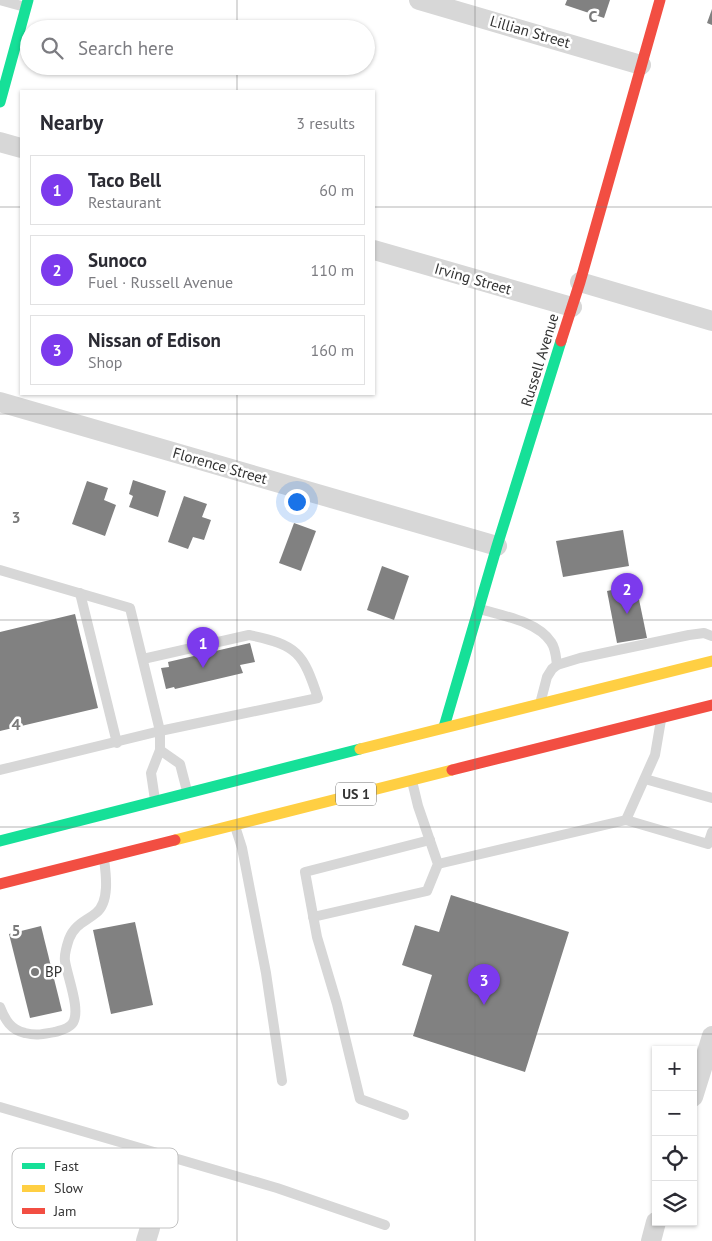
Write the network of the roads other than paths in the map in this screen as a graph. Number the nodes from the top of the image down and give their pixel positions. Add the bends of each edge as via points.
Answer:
1 (0, 0) edge
2 (419, 0) edge
3 (660, 0) edge
4 (27, 4) edge
5 (23, 20) edge
6 (20, 29) edge
7 (641, 65) junction
8 (0, 102) edge
9 (0, 142) edge
10 (20, 148) edge
11 (375, 250) edge
12 (580, 282) junction
13 (572, 307) junction
14 (712, 321) edge
15 (0, 402) edge
16 (497, 546) junction
17 (0, 570) edge
18 (80, 593) junction
19 (479, 609) junction
20 (712, 636) edge
21 (142, 659) junction
22 (712, 661) edge
23 (557, 665) junction
24 (540, 703) junction
25 (712, 705) edge
26 (661, 717) junction
27 (444, 727) junction
28 (160, 731) junction
29 (117, 743) junction
30 (160, 750) junction
31 (0, 770) edge
32 (645, 779) junction
33 (411, 780) junction
34 (188, 792) junction
35 (712, 798) edge
36 (155, 800) junction
37 (626, 820) junction
38 (235, 825) junction
39 (712, 832) edge
40 (430, 840) junction
41 (0, 842) edge
42 (104, 858) junction
43 (438, 864) junction
44 (0, 884) edge
45 (313, 917) junction
46 (0, 1007) edge
47 (712, 1036) edge
48 (706, 1079) edge
49 (282, 1080) dead end
50 (697, 1091) edge
51 (0, 1107) edge
52 (404, 1116) dead end
53 (141, 1148) edge
54 (178, 1159) edge
55 (384, 1225) dead end
56 (655, 1226) edge
57 (651, 1241) edge

1 - 4 lane
2 - 7 street, Lillian Street
3 - 7 main road, Russell Avenue
4 - 5 main road
6 - 8 main road
7 - 12 main road, Russell Avenue
9 - 10 street
11 - 13 street, Irving Street
12 - 13 main road, Russell Avenue
12 - 14 street
13 - 16 main road, Russell Avenue
15 - 16 street, Florence Street
16 - 19 main road, Russell Avenue
17 - 18 lane
18 - 21 lane via 130,608
18 - 29 lane
19 - 23 lane via 541,630 552,643
19 - 27 main road, Russell Avenue
20 - 23 lane via 689,634
21 - 28 lane
21 - 28 lane via 249,635 287,646 304,661 318,698
22 - 24 main road
23 - 24 lane via 547,677
24 - 27 main road
25 - 26 main road, US 1
26 - 32 lane via 655,755
26 - 33 main road, US 1
27 - 34 main road
28 - 29 lane
28 - 30 lane
29 - 31 lane
30 - 34 lane via 180,764
30 - 36 lane via 151,773
32 - 35 lane
32 - 37 lane
33 - 38 main road, US 1
33 - 40 lane
34 - 36 main road
36 - 41 main road
37 - 39 lane via 708,844
37 - 43 lane
38 - 42 main road, US 1
38 - 49 lane via 266,973
40 - 43 lane
40 - 45 lane via 305,872
42 - 44 main road, US 1
42 - 46 lane via 106,894 98,913 76,928 69,939 64,959 76,1014 72,1024 64,1030 36,1036 18,1032 4,1018
43 - 45 lane via 427,891
45 - 52 lane via 360,1098
47 - 48 street
48 - 50 street
51 - 53 lane
54 - 55 lane via 278,1188
56 - 57 street

